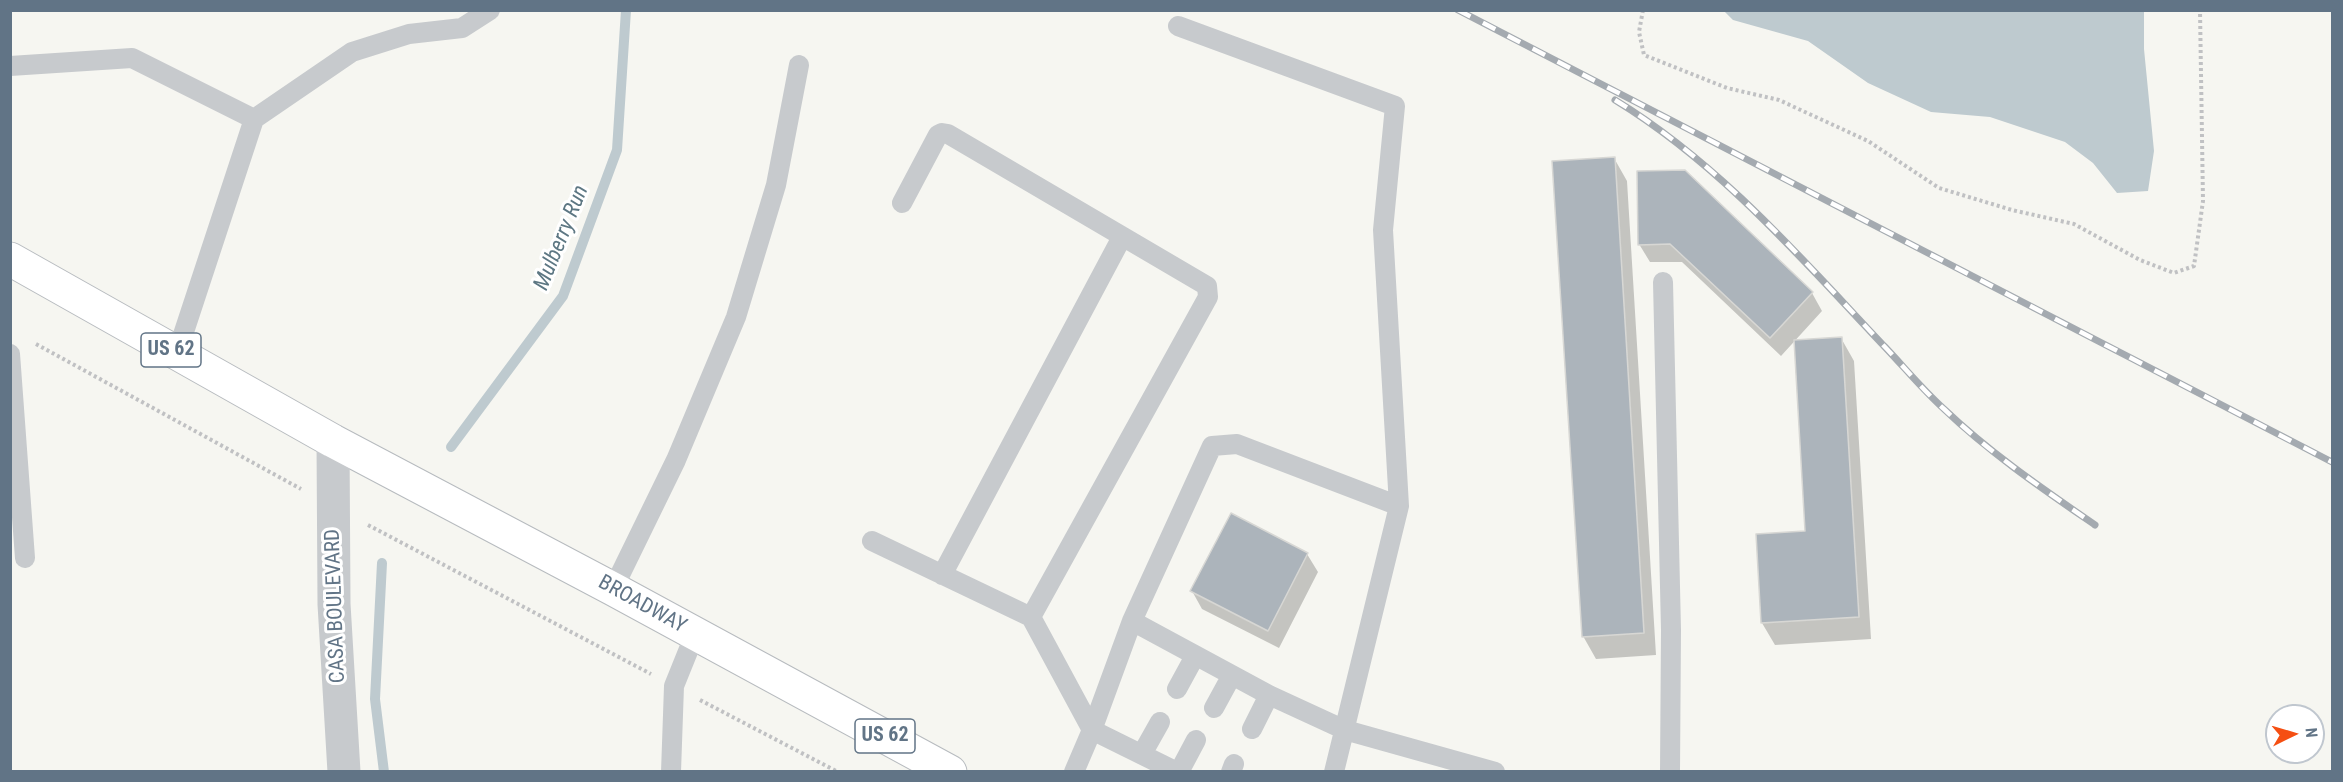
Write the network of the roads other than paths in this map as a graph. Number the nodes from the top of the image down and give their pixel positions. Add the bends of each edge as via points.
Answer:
1 (490, 10) edge
2 (1178, 26) dead end
3 (799, 65) dead end
4 (10, 66) edge
5 (254, 119) junction
6 (902, 203) dead end
7 (1122, 237) junction
8 (10, 259) edge
9 (1663, 282) dead end
10 (177, 353) junction
11 (10, 354) edge
12 (333, 441) junction
13 (1399, 506) junction
14 (872, 541) dead end
15 (25, 558) dead end
16 (942, 575) junction
17 (613, 589) junction
18 (1031, 617) junction
19 (1132, 621) junction
20 (695, 634) junction
21 (1195, 657) junction
22 (1232, 675) junction
23 (1177, 689) dead end
24 (1269, 695) junction
25 (1214, 708) dead end
26 (1160, 722) dead end
27 (1252, 729) dead end
28 (1092, 730) junction
29 (1345, 730) junction
30 (1196, 740) dead end
31 (1142, 754) junction
32 (344, 771) edge
33 (671, 771) edge
34 (950, 771) edge
35 (1074, 771) edge
36 (1178, 771) edge
37 (1334, 771) edge
38 (1495, 771) edge
39 (1670, 771) edge

1 - 5 lane via 462,28 409,34 352,52
2 - 13 lane via 1395,106 1383,230
3 - 17 lane via 776,185 736,317 676,460
4 - 5 lane via 132,58
5 - 10 lane
6 - 7 lane via 942,133
7 - 16 lane
7 - 18 lane via 1207,286 1208,297
8 - 10 main road, US 62
9 - 39 lane via 1671,630
10 - 12 main road, US 62
11 - 15 lane
12 - 17 main road, BROADWAY / US 62
12 - 32 street, CASA BOULEVARD via 334,604
13 - 19 lane via 1237,444 1212,446
13 - 29 lane
14 - 16 lane
16 - 18 lane
17 - 20 main road, BROADWAY / US 62
18 - 28 lane
19 - 21 lane
19 - 28 lane
20 - 33 lane via 674,686
20 - 34 main road, BROADWAY / US 62
21 - 22 lane
21 - 23 lane
22 - 24 lane
22 - 25 lane
24 - 27 lane
24 - 29 lane
26 - 31 lane
28 - 31 lane
28 - 35 lane
29 - 37 lane
29 - 38 lane
30 - 36 lane
31 - 36 lane

